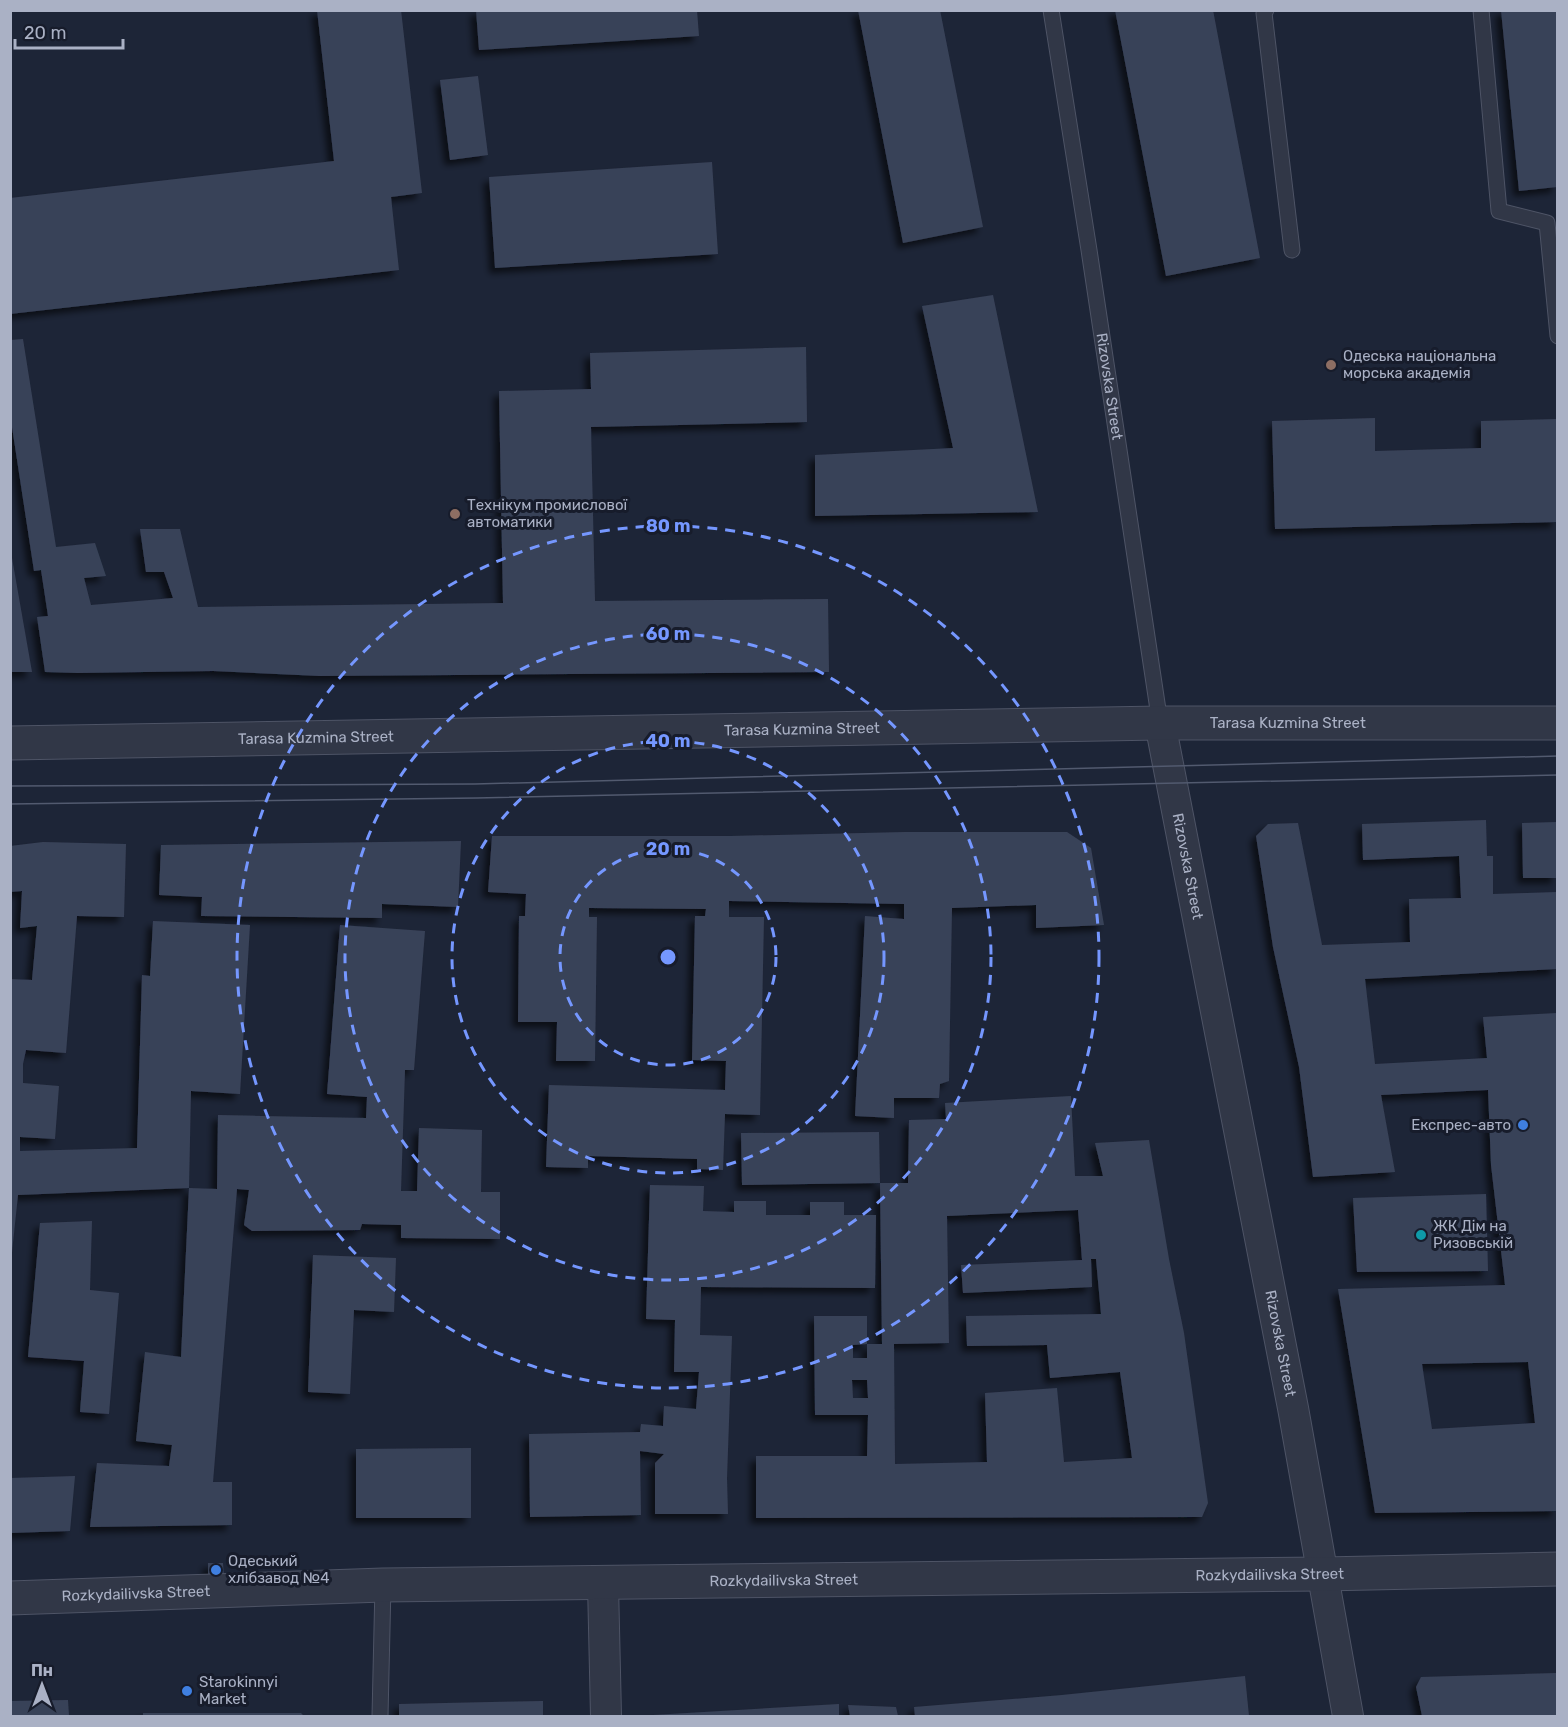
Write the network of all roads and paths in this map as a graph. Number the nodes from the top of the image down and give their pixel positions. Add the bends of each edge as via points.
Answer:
1 (1051, 10) edge
2 (1266, 10) edge
3 (1481, 10) edge
4 (1292, 250) dead end
5 (1557, 336) edge
6 (1160, 723) junction
7 (1557, 723) edge
8 (10, 743) edge
9 (1557, 1569) edge
10 (1323, 1574) junction
11 (603, 1584) junction
12 (383, 1585) junction
13 (10, 1598) edge
14 (380, 1716) edge
15 (606, 1716) edge
16 (1348, 1716) edge

1 - 6 lane, Rizovska Street
2 - 4 lane
3 - 5 lane via 1499,211 1547,223
6 - 7 street, Tarasa Kuzmina Street
6 - 8 street, Tarasa Kuzmina Street
6 - 10 street, Rizovska Street
9 - 10 street, Rozkydailivska Street
10 - 11 street, Rozkydailivska Street
10 - 16 street, Rizovska Street
11 - 12 street, Rozkydailivska Street
11 - 15 street
12 - 13 street, Rozkydailivska Street
12 - 14 lane

